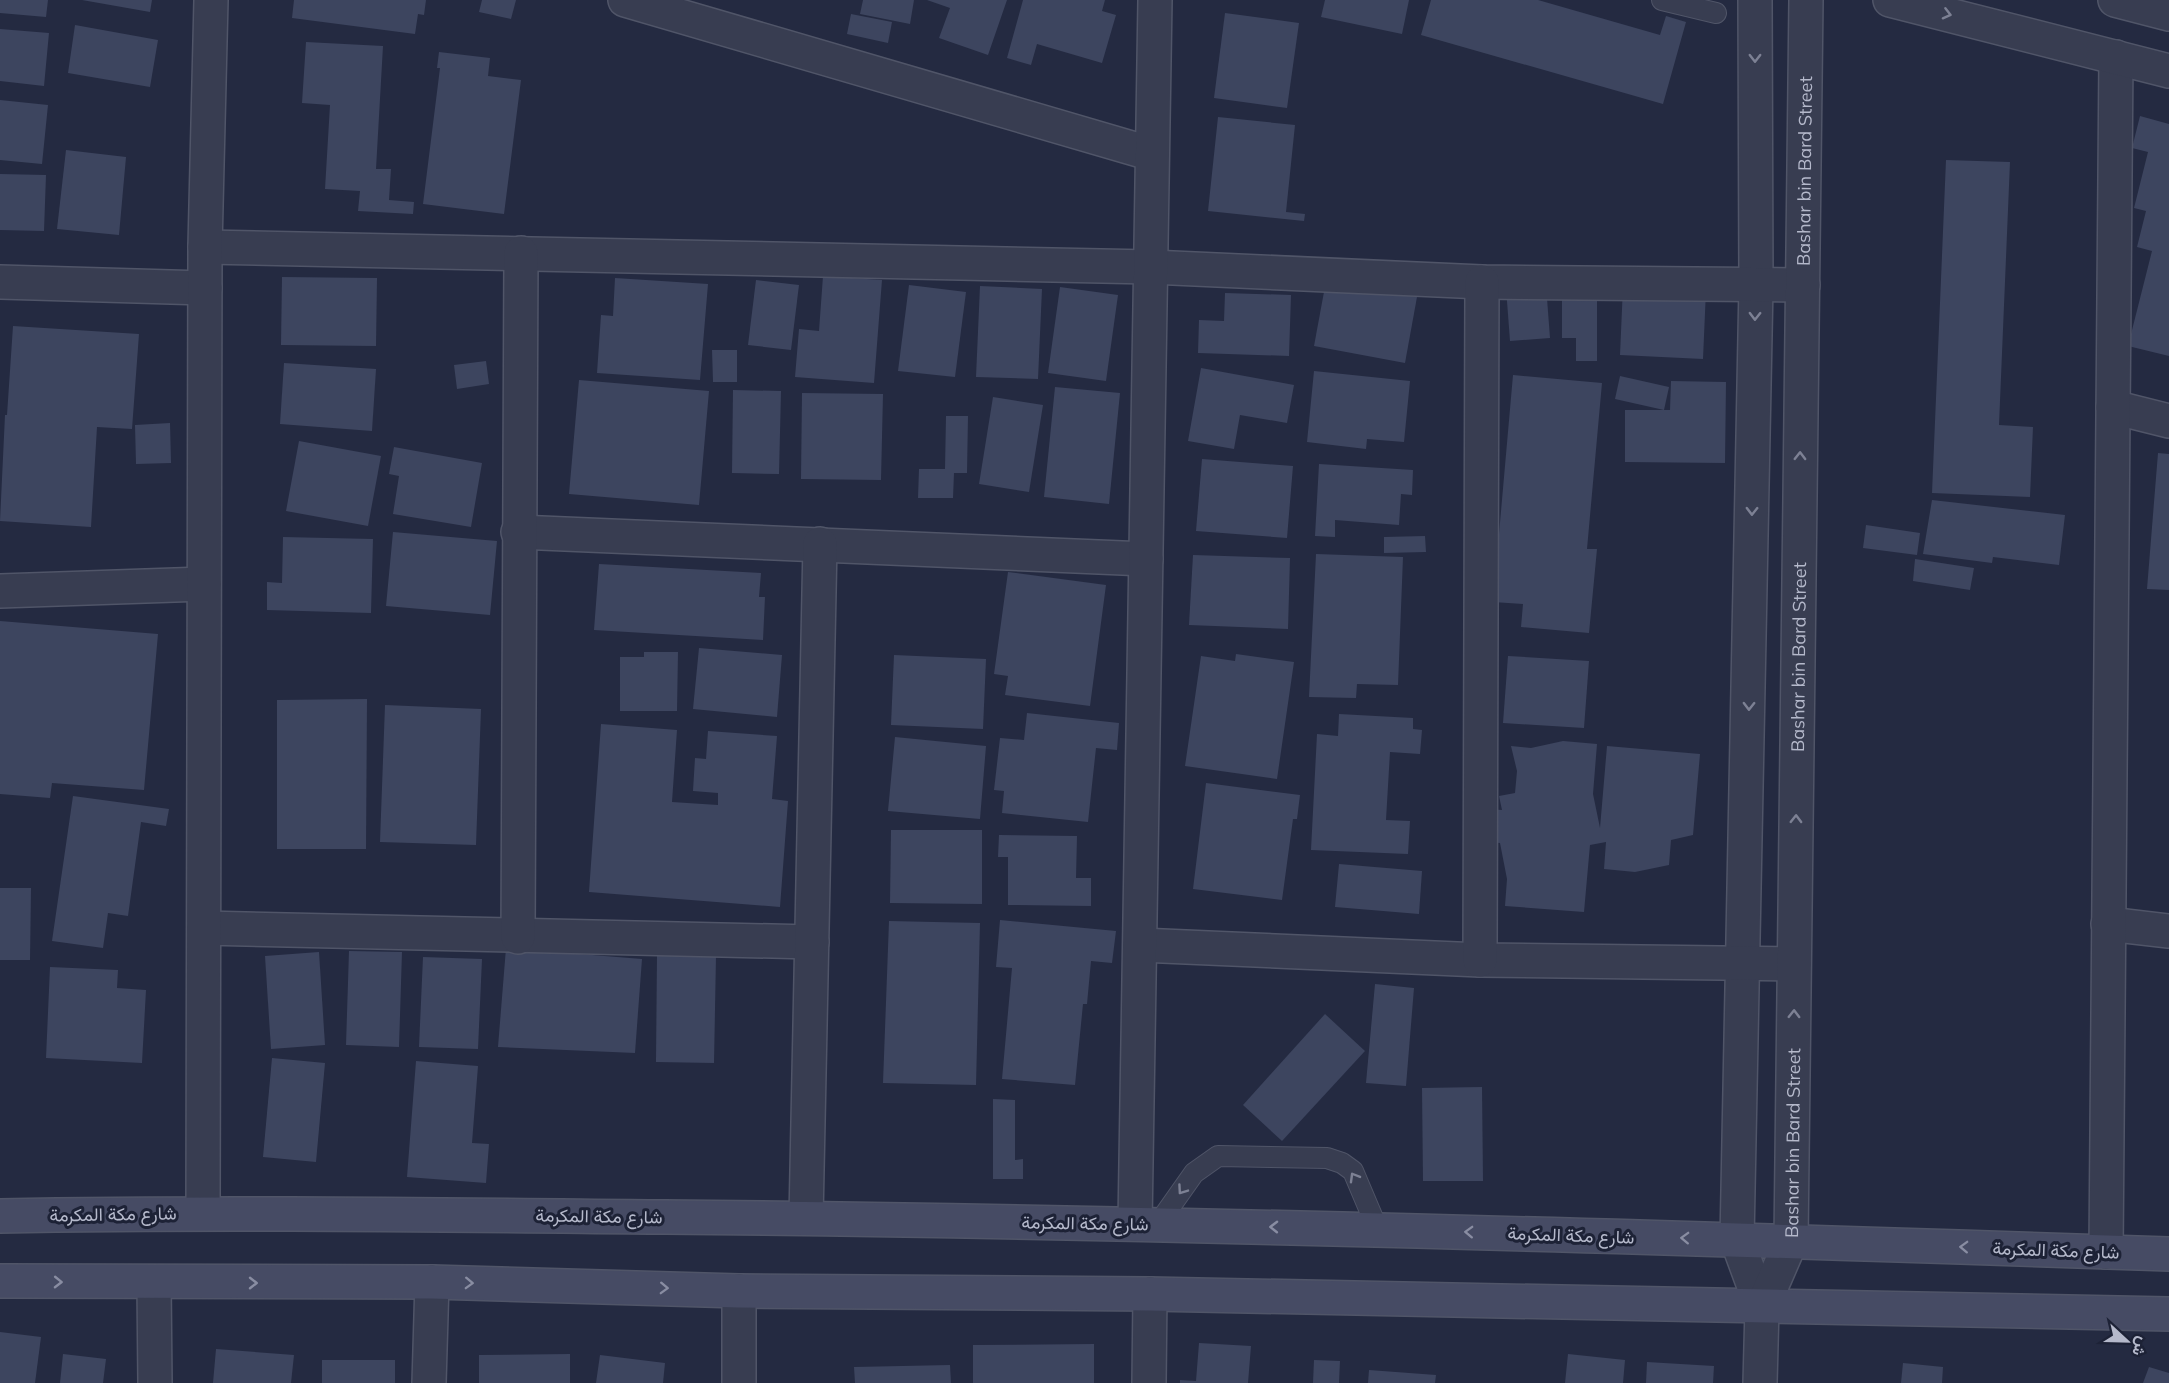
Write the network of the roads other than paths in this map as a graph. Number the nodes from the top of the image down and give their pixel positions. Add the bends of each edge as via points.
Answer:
1 (211, 0) edge
2 (625, 0) edge
3 (1155, 0) edge
4 (1662, 0) edge
5 (1755, 0) edge
6 (1806, 0) edge
7 (1890, 0) edge
8 (2115, 0) edge
9 (1716, 13) dead end
10 (2169, 14) edge
11 (2116, 57) junction
12 (2169, 71) edge
13 (1152, 154) junction
14 (205, 247) junction
15 (521, 253) junction
16 (1151, 267) junction
17 (0, 282) edge
18 (1482, 282) junction
19 (1756, 285) junction
20 (1803, 285) junction
21 (205, 288) junction
22 (2113, 407) junction
23 (2169, 421) edge
24 (518, 532) junction
25 (820, 544) junction
26 (1146, 559) junction
27 (204, 584) junction
28 (0, 591) edge
29 (2108, 924) junction
30 (204, 928) junction
31 (2169, 931) edge
32 (518, 936) junction
33 (812, 942) junction
34 (1140, 945) junction
35 (1480, 960) junction
36 (1744, 963) junction
37 (1794, 964) junction
38 (203, 1213) junction
39 (0, 1216) edge
40 (806, 1218) junction
41 (1147, 1224) junction
42 (1378, 1230) junction
43 (1737, 1240) junction
44 (1791, 1241) junction
45 (2106, 1252) junction
46 (2169, 1254) edge
47 (0, 1281) edge
48 (432, 1281) junction
49 (154, 1283) junction
50 (739, 1291) junction
51 (1150, 1294) junction
52 (1762, 1308) junction
53 (2169, 1314) edge
54 (155, 1383) edge
55 (429, 1383) edge
56 (739, 1383) edge
57 (1149, 1383) edge
58 (1760, 1383) edge

1 - 14 street
2 - 13 street
3 - 13 street
4 - 9 lane
5 -> 19 street, Bashar bin Bard Street
6 - 20 street, Bashar bin Bard Street
7 -> 11 street
8 - 10 street
11 - 12 street
11 - 22 street
13 - 16 street
14 - 15 street
14 - 21 street
15 - 16 street
15 - 24 street
16 - 18 street
16 - 26 street
17 - 21 street
18 - 19 street
18 - 35 street
19 - 20 street
19 -> 36 street, Bashar bin Bard Street
37 -> 20 street, Bashar bin Bard Street
21 - 27 street
22 - 23 street
22 - 29 street
24 - 25 street
24 - 32 street
25 - 26 street
25 - 33 street
26 - 34 street
27 - 28 street
27 - 30 street
29 - 31 street
29 - 45 street
30 - 32 street
30 - 38 street
32 - 33 street
33 - 40 street
34 - 35 street
34 - 41 street
35 - 36 street
36 - 37 street
36 - 43 street, Bashar bin Bard Street
44 -> 37 street, Bashar bin Bard Street
38 - 39 main road, شارع مكة المكرمة
38 - 40 main road, شارع مكة المكرمة
40 - 41 main road, شارع مكة المكرمة
42 -> 41 main road, شارع مكة المكرمة
42 -> 41 lane via 1353,1171 1327,1158 1218,1156 1194,1173
43 -> 42 main road, شارع مكة المكرمة
43 - 44 main road, شارع مكة المكرمة
43 - 52 street, Bashar bin Bard Street
45 -> 44 main road, شارع مكة المكرمة
44 - 52 street, Bashar bin Bard Street
45 - 46 main road, شارع مكة المكرمة
47 -> 49 main road
49 -> 48 main road
48 -> 50 main road
48 - 55 street
49 - 54 street
50 - 51 main road
50 - 56 street
51 - 52 main road
51 - 57 street
52 - 53 main road
52 - 58 street, Bashar bin Bard Street

